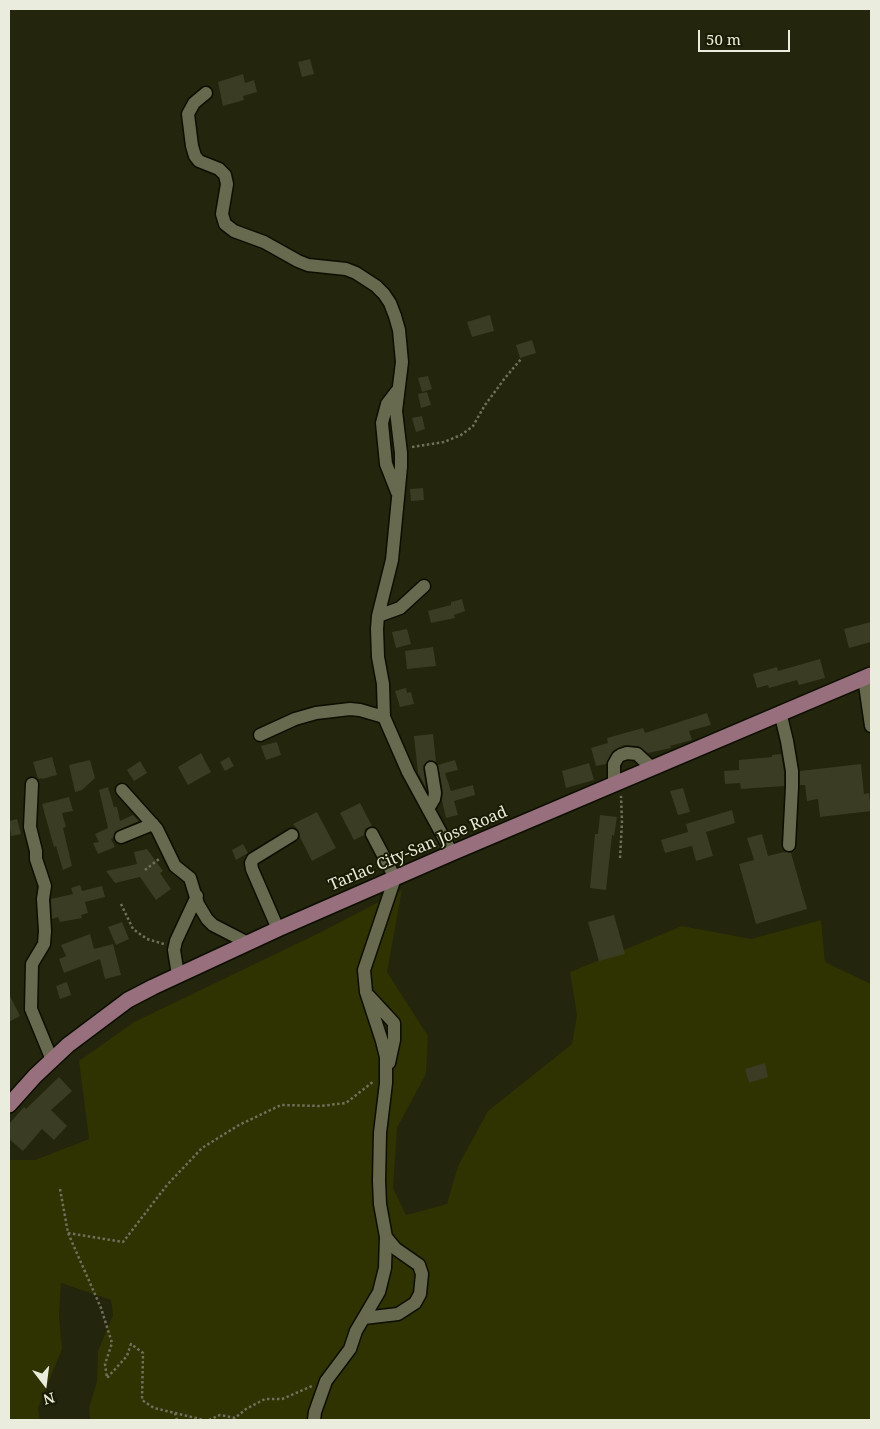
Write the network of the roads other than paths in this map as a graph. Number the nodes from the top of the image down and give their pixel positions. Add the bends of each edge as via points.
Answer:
1 (206, 93) dead end
2 (398, 389) junction
3 (398, 494) junction
4 (424, 586) dead end
5 (378, 616) junction
6 (868, 677) edge
7 (780, 712) junction
8 (384, 717) junction
9 (871, 726) edge
10 (260, 735) dead end
11 (431, 768) dead end
12 (652, 768) junction
13 (617, 783) junction
14 (32, 784) dead end
15 (122, 790) dead end
16 (428, 810) junction
17 (153, 824) junction
18 (372, 834) dead end
19 (292, 835) dead end
20 (122, 837) dead end
21 (789, 845) dead end
22 (452, 853) junction
23 (395, 878) junction
24 (197, 896) junction
25 (278, 929) junction
26 (248, 943) junction
27 (178, 975) junction
28 (52, 1060) junction
29 (9, 1105) edge
30 (386, 1237) junction
31 (364, 1318) junction
32 (314, 1420) edge

1 - 2 street via 194,103 188,114 192,146 199,160 225,175 227,184 222,214 225,224 298,261 346,269 376,286 390,303 399,330 402,362
2 - 3 street via 396,422 401,449
2 - 3 street via 387,404 382,423 386,464
3 - 5 street via 392,560
4 - 5 street via 400,608
5 - 8 street via 377,643 384,684
6 - 7 main road, Tarlac City-San Jose Road
6 - 9 street
7 - 12 main road, Tarlac City-San Jose Road
7 - 21 street via 792,771
8 - 10 street via 350,709 316,713 295,718
8 - 16 street
11 - 16 street via 435,793
12 - 13 main road, Tarlac City-San Jose Road
12 - 13 street via 637,754 621,755 614,764
13 - 22 main road, Tarlac City-San Jose Road
14 - 28 street via 30,827 45,886 45,931 44,944 32,964 31,1010
15 - 17 street
16 - 22 street
17 - 20 street
17 - 24 street via 175,866 190,878
18 - 23 street
19 - 25 street via 253,859 251,864
22 - 23 main road, Tarlac City-San Jose Road
23 - 25 main road, Tarlac City-San Jose Road
23 - 30 street via 364,970 366,992 384,1049 387,1070 379,1181
24 - 26 street via 207,919
24 - 27 street via 174,950
25 - 26 main road, Tarlac City-San Jose Road
26 - 27 main road, Tarlac City-San Jose Road
27 - 28 main road, Tarlac City-San Jose Road via 128,1000
28 - 29 main road, Tarlac City-San Jose Road
30 - 31 street via 383,1280
30 - 31 street via 396,1249 420,1265 420,1294 415,1303 398,1314
31 - 32 street via 346,1356 331,1373 318,1400

